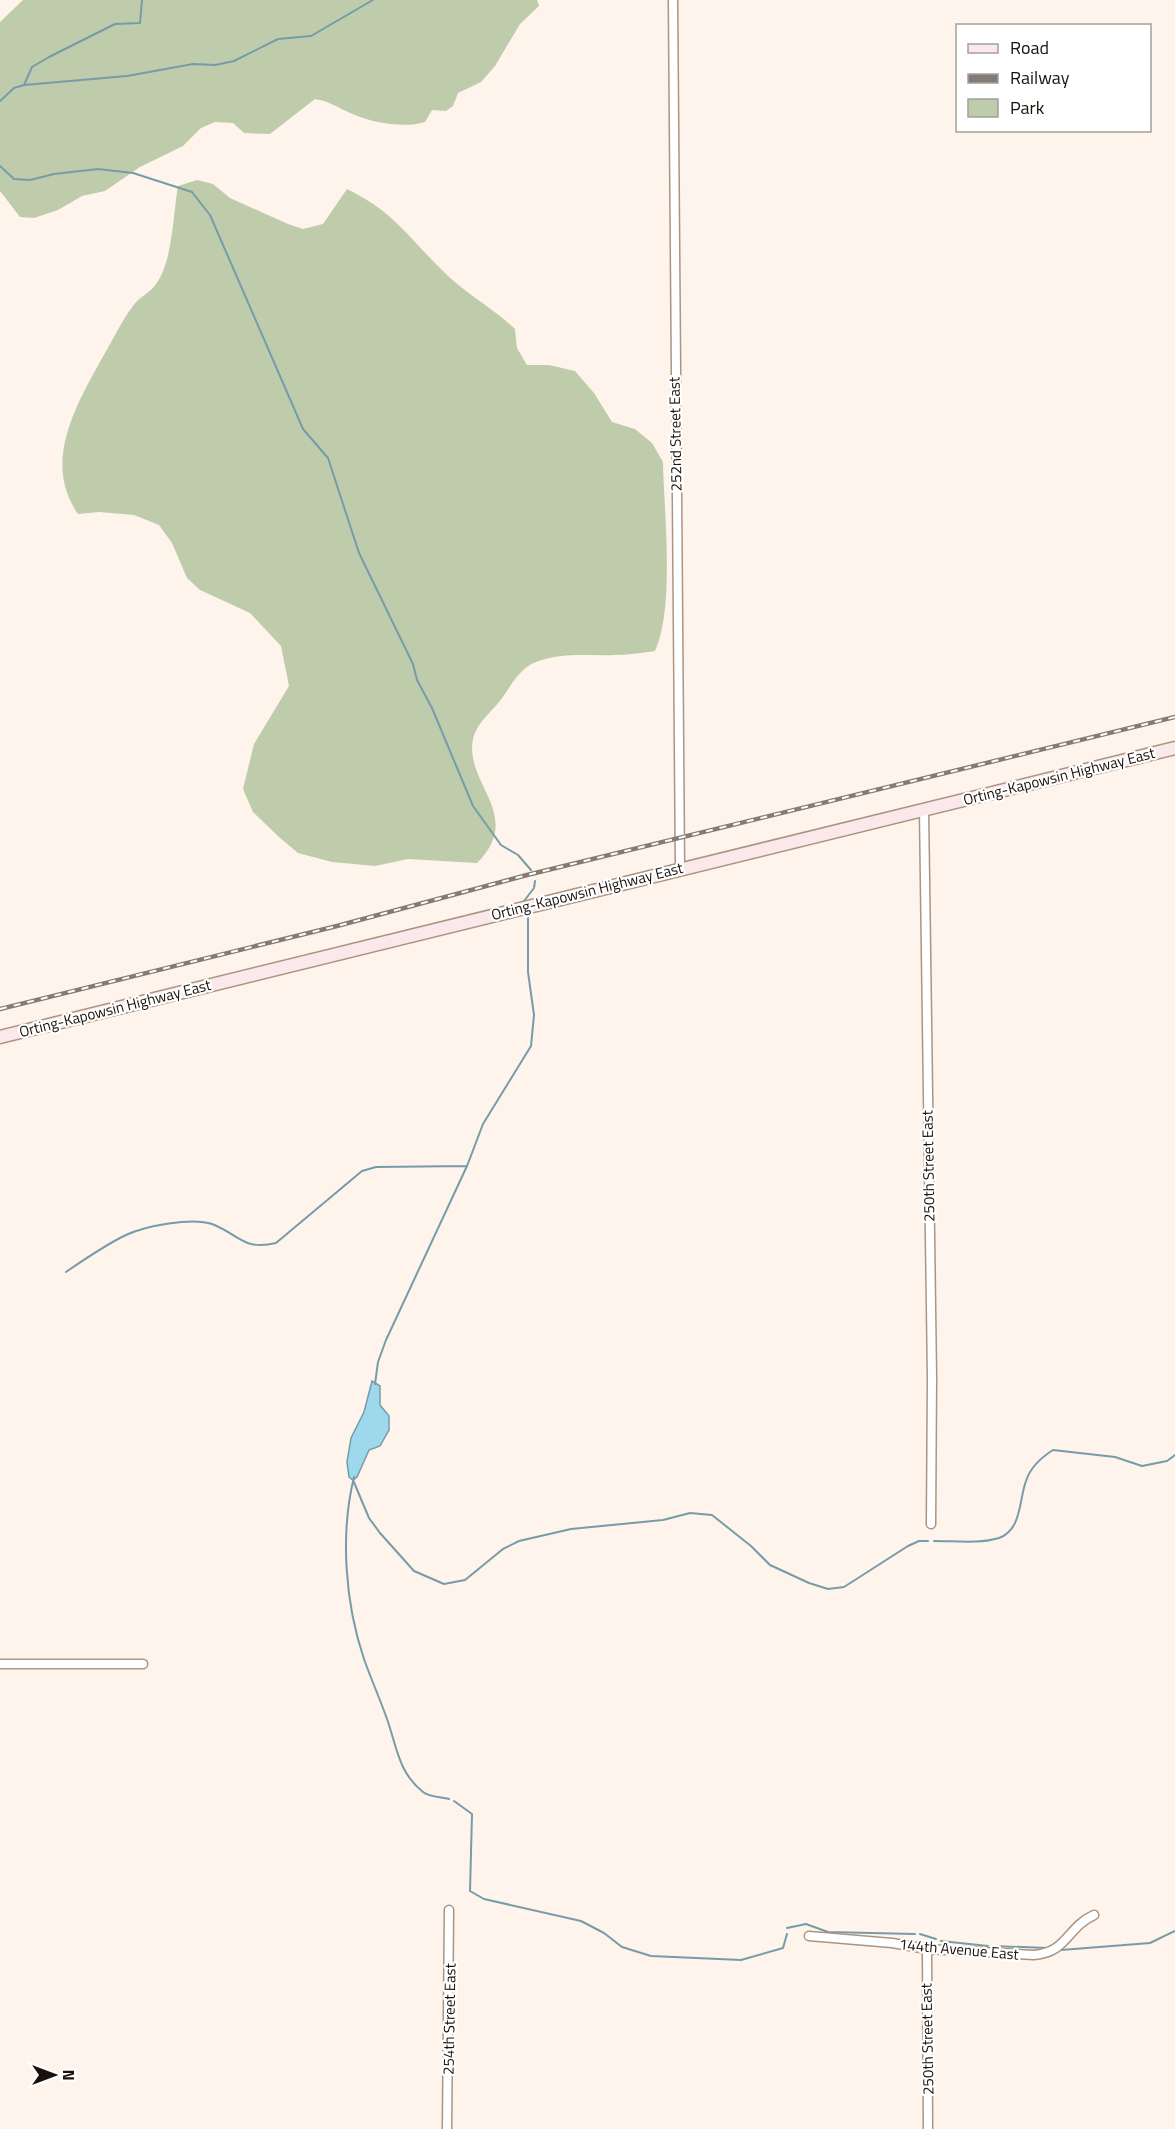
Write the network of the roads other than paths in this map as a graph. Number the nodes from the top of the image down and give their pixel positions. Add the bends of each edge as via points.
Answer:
1 (672, 0) edge
2 (1175, 748) edge
3 (924, 809) junction
4 (680, 868) junction
5 (0, 1037) edge
6 (931, 1524) dead end
7 (0, 1664) edge
8 (143, 1664) dead end
9 (449, 1910) dead end
10 (1094, 1916) dead end
11 (809, 1936) dead end
12 (927, 1949) junction
13 (447, 2129) edge
14 (928, 2129) edge

1 - 4 street, 252nd Street East
2 - 3 main road, Orting-Kapowsin Highway East
3 - 4 main road, Orting-Kapowsin Highway East
3 - 6 street, 250th Street East
4 - 5 main road, Orting-Kapowsin Highway East
7 - 8 street
9 - 13 street, 254th Street East
10 - 12 street, 144th Avenue East via 1077,1925 1060,1948 1047,1954
11 - 12 street, 144th Avenue East
12 - 14 street, 250th Street East

